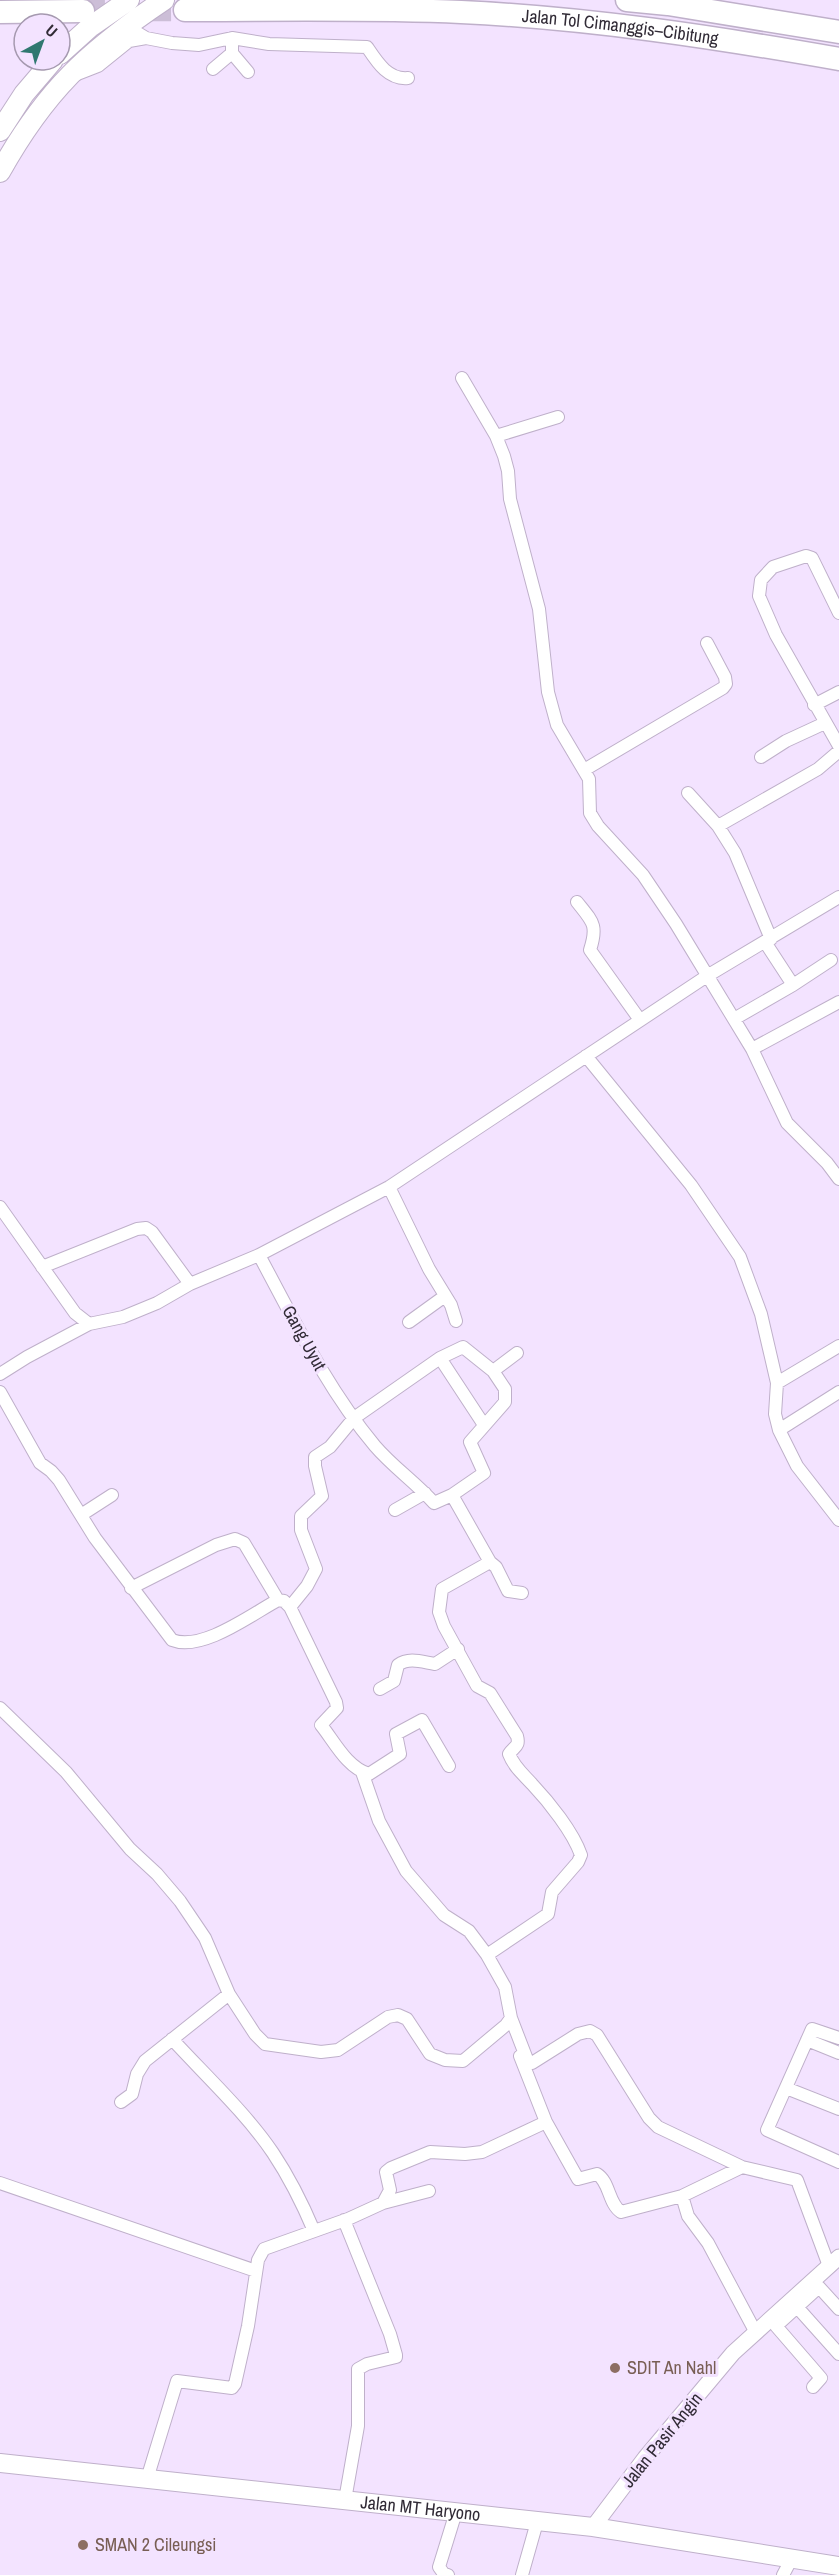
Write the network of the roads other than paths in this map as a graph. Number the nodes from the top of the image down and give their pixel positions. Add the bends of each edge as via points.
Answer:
1 (129, 0) edge
2 (164, 0) edge
3 (627, 0) edge
4 (185, 10) tunnel mouth
5 (83, 11) tunnel mouth
6 (0, 12) edge
7 (126, 26) junction
8 (839, 32) edge
9 (146, 38) junction
10 (232, 38) junction
11 (72, 43) edge
12 (754, 44) junction
13 (232, 53) junction
14 (839, 59) edge
15 (213, 69) dead end
16 (43, 72) edge
17 (248, 72) dead end
18 (839, 72) edge
19 (408, 78) dead end
20 (65, 79) junction
21 (0, 131) edge
22 (5, 150) edge
23 (0, 172) edge
24 (462, 378) dead end
25 (558, 417) dead end
26 (496, 436) junction
27 (839, 613) edge
28 (707, 643) dead end
29 (839, 692) edge
30 (814, 705) junction
31 (825, 723) junction
32 (839, 746) edge
33 (839, 751) edge
34 (761, 757) dead end
35 (585, 770) junction
36 (688, 793) dead end
37 (718, 826) junction
38 (839, 897) edge
39 (577, 902) dead end
40 (768, 940) junction
41 (831, 960) dead end
42 (707, 976) junction
43 (794, 985) junction
44 (839, 1002) edge
45 (734, 1019) junction
46 (640, 1020) junction
47 (752, 1048) junction
48 (586, 1056) junction
49 (839, 1179) edge
50 (389, 1187) junction
51 (0, 1206) edge
52 (259, 1255) junction
53 (42, 1267) junction
54 (190, 1284) junction
55 (445, 1296) junction
56 (456, 1321) dead end
57 (409, 1322) dead end
58 (89, 1324) junction
59 (839, 1346) edge
60 (517, 1353) dead end
61 (440, 1358) junction
62 (493, 1371) junction
63 (0, 1374) edge
64 (777, 1383) junction
65 (0, 1392) edge
66 (839, 1392) edge
67 (354, 1418) junction
68 (484, 1425) junction
69 (779, 1430) junction
70 (425, 1493) junction
71 (452, 1495) junction
72 (112, 1496) dead end
73 (395, 1510) dead end
74 (81, 1515) junction
75 (839, 1520) edge
76 (490, 1562) junction
77 (131, 1588) junction
78 (522, 1593) dead end
79 (278, 1600) junction
80 (290, 1607) junction
81 (458, 1649) junction
82 (380, 1689) dead end
83 (0, 1707) edge
84 (449, 1766) dead end
85 (362, 1772) junction
86 (487, 1955) junction
87 (229, 1994) junction
88 (509, 2021) junction
89 (839, 2038) edge
90 (172, 2039) junction
91 (807, 2040) junction
92 (839, 2053) edge
93 (786, 2088) junction
94 (121, 2102) dead end
95 (839, 2109) edge
96 (546, 2122) junction
97 (839, 2162) edge
98 (742, 2167) junction
99 (0, 2183) edge
100 (429, 2191) dead end
101 (682, 2196) junction
102 (383, 2203) junction
103 (344, 2220) junction
104 (314, 2231) junction
105 (836, 2261) edge
106 (256, 2271) junction
107 (797, 2307) junction
108 (839, 2309) edge
109 (755, 2331) junction
110 (839, 2354) edge
111 (813, 2387) dead end
112 (0, 2463) edge
113 (147, 2479) junction
114 (345, 2500) junction
115 (456, 2512) junction
116 (537, 2522) junction
117 (593, 2527) junction
118 (792, 2558) junction
119 (839, 2566) edge
120 (448, 2575) edge
121 (522, 2575) edge
122 (783, 2575) edge

1 - 11 main road
2 - 7 main road
3 - 8 highway, Jalan Tol Cimanggis–Cibitung
4 - 12 highway, Jalan Tol Cimanggis–Cibitung via 462,12 665,30
5 - 6 highway
7 - 9 street
7 - 20 main road
9 - 10 street via 199,45
9 - 20 street via 129,41 98,66
10 - 13 street
10 - 19 street via 269,44 367,47 385,71 400,79
12 - 14 highway, Jalan Tol Cimanggis–Cibitung
12 - 18 highway
13 - 15 street
13 - 17 street
16 - 21 main road
20 - 22 main road
22 - 23 main road
24 - 26 street
25 - 26 street
26 - 35 street via 508,471 510,499 539,609 548,692 557,725
27 - 30 street via 812,558 806,556 773,567 761,580 759,596
28 - 35 street via 725,677 723,688
29 - 30 street
30 - 31 street
31 - 32 street
31 - 34 street
33 - 37 street via 818,769
35 - 42 street via 591,792 588,807 597,826 643,876
36 - 37 street
37 - 40 street via 735,853
38 - 40 street
39 - 46 street via 594,922 590,950
40 - 42 street
40 - 43 street
41 - 43 street
42 - 45 street
42 - 46 street
43 - 45 street
44 - 47 street
45 - 47 street
46 - 48 street
47 - 49 street via 786,1123
48 - 50 street
48 - 64 street via 691,1185 740,1257 761,1314
50 - 52 street
50 - 55 street
51 - 53 street
52 - 54 street
52 - 67 street, Gang Uyut via 319,1366
53 - 54 street via 146,1228
53 - 58 street via 75,1313
54 - 58 street via 123,1317
55 - 56 street
55 - 57 street
58 - 63 street
59 - 64 street
60 - 62 street
61 - 62 street via 463,1347
61 - 67 street
61 - 68 street
62 - 68 street via 505,1389 505,1402
64 - 69 street via 775,1414
65 - 74 street via 40,1463 59,1480
66 - 69 street
67 - 70 street, Gang Uyut via 397,1471
67 - 80 street via 330,1447 315,1457 322,1496 301,1516 301,1530 316,1569
68 - 71 street via 470,1442 484,1473
69 - 75 street via 797,1466
70 - 71 street via 434,1503
70 - 73 street
71 - 76 street
72 - 74 street
74 - 77 street
76 - 78 street via 508,1591
76 - 81 street via 442,1589 439,1617
77 - 79 street via 165,1634 179,1643 212,1636
77 - 79 street via 235,1539 244,1543
79 - 80 street
80 - 85 street via 337,1705 321,1725
81 - 82 street via 435,1664 402,1662 394,1681
81 - 86 street via 477,1686 490,1693 517,1736 517,1748 509,1754 513,1765 555,1812 581,1855 552,1891 548,1914
83 - 87 street via 66,1772 130,1849 180,1901 205,1938
84 - 85 street via 422,1720 396,1734 400,1754 369,1774
85 - 86 street via 379,1821 406,1870 437,1908 469,1931
86 - 88 street via 505,1987
87 - 88 street via 265,2044 321,2052 338,2050 388,2017 398,2015 407,2019 430,2054 463,2061
87 - 90 street
88 - 96 street
88 - 98 street via 529,2063 578,2034 590,2031 597,2035 653,2123
89 - 91 street via 812,2029
90 - 94 street via 140,2067 132,2094
90 - 104 street via 274,2154
91 - 92 street
91 - 93 street
93 - 95 street
93 - 97 street via 767,2130
96 - 101 street via 578,2179 602,2176 615,2208 621,2212
96 - 102 street via 482,2152 430,2152 391,2168 386,2172 390,2190
98 - 101 street
98 - 105 street via 797,2180
99 - 106 street
100 - 102 street
101 - 109 street via 687,2216 708,2242
102 - 103 street
103 - 104 street
103 - 114 street via 396,2355 358,2369 358,2426
104 - 106 street via 264,2249
105 - 109 street, Jalan Pasir Angin
106 - 113 street via 235,2384 232,2388 177,2381
107 - 108 street via 819,2287
107 - 110 street
107 - 111 street via 776,2326 821,2378
109 - 117 street, Jalan Pasir Angin via 645,2458
112 - 113 main road, Jalan MT Haryono
113 - 114 main road, Jalan MT Haryono
114 - 115 main road, Jalan MT Haryono
115 - 116 main road, Jalan MT Haryono
115 - 120 street via 439,2568
116 - 117 main road, Jalan MT Haryono
116 - 121 street
117 - 118 main road, Jalan MT Haryono
118 - 119 main road, Jalan MT Haryono
118 - 122 street

